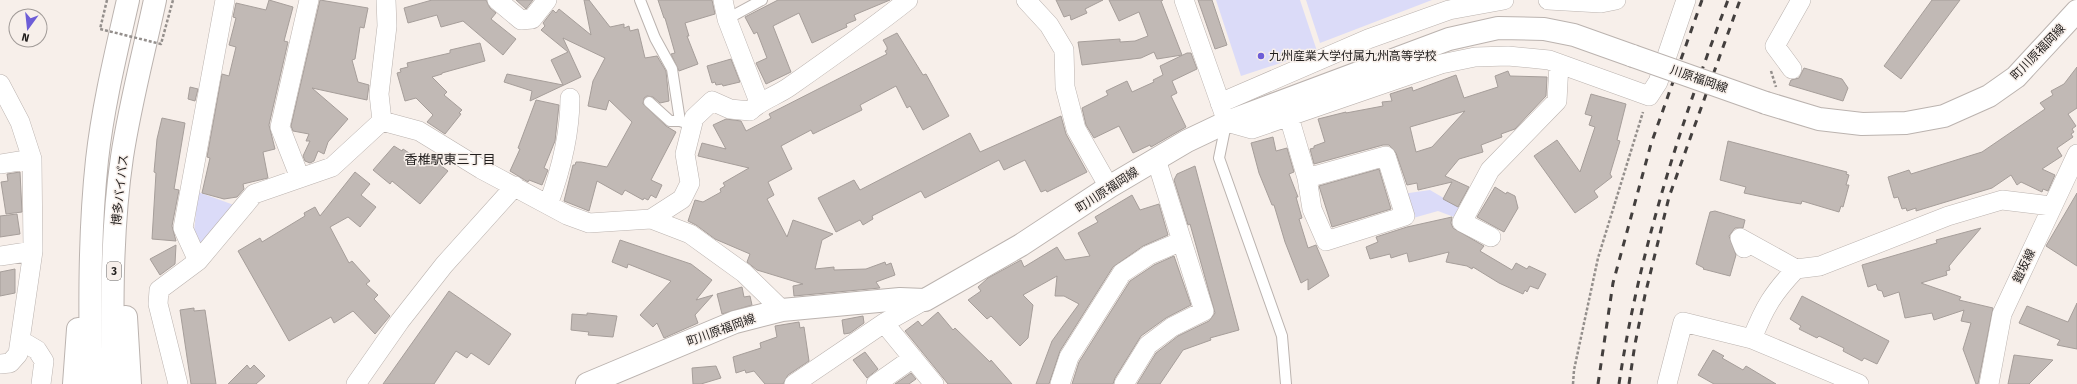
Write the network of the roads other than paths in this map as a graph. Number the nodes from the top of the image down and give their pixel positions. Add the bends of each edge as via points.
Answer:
1 (128, 0) edge
2 (155, 0) edge
3 (224, 0) edge
4 (309, 0) edge
5 (386, 0) edge
6 (497, 0) edge
7 (548, 0) edge
8 (640, 0) edge
9 (723, 0) edge
10 (762, 0) edge
11 (908, 0) edge
12 (1026, 0) edge
13 (1184, 0) edge
14 (1504, 0) edge
15 (1548, 0) edge
16 (1616, 0) edge
17 (1686, 0) edge
18 (1801, 0) edge
19 (2077, 10) edge
20 (727, 19) junction
21 (1633, 56) joint
22 (1559, 64) junction
23 (1792, 70) dead end
24 (0, 84) edge
25 (570, 98) dead end
26 (649, 102) dead end
27 (759, 102) junction
28 (1766, 103) joint
29 (1223, 113) junction
30 (1288, 117) junction
31 (382, 121) junction
32 (686, 123) junction
33 (2077, 154) edge
34 (122, 158) junction
35 (32, 159) junction
36 (1156, 160) junction
37 (97, 162) junction
38 (0, 164) edge
39 (300, 178) junction
40 (1307, 178) junction
41 (515, 186) junction
42 (1109, 187) junction
43 (548, 205) junction
44 (2052, 206) junction
45 (651, 219) junction
46 (1491, 237) dead end
47 (1182, 241) junction
48 (1744, 248) dead end
49 (32, 251) junction
50 (0, 256) edge
51 (198, 261) junction
52 (1796, 269) junction
53 (925, 300) junction
54 (782, 310) junction
55 (884, 324) junction
56 (1752, 339) junction
57 (20, 340) junction
58 (913, 358) junction
59 (0, 364) edge
60 (41, 384) edge
61 (74, 384) edge
62 (91, 384) edge
63 (113, 384) edge
64 (130, 384) edge
65 (178, 384) edge
66 (356, 384) edge
67 (587, 384) edge
68 (794, 384) edge
69 (876, 384) edge
70 (934, 384) edge
71 (1060, 384) edge
72 (1124, 384) edge
73 (1286, 384) edge
74 (1667, 384) edge
75 (1859, 384) edge
76 (1989, 384) edge

1 - 37 main road, 博多バイパス / 3 via 104,107
2 - 34 main road, 博多バイパス / 3
3 - 51 street via 183,228
4 - 39 street via 280,127
5 - 31 street via 387,26 380,94
6 - 7 street via 521,20 532,19
8 - 32 lane via 655,38 672,69
9 - 20 street
10 - 20 lane
11 - 27 street via 779,94
12 - 42 street via 1049,25 1064,50 1065,87 1076,129
13 - 29 street
14 - 29 street via 1449,10 1368,39
15 - 16 street via 1601,3
17 - 22 street via 1658,82 1649,96
18 - 23 street via 1775,46
19 - 28 main road, 町川原福岡線 via 2016,77 1989,96 1944,116 1906,123 1862,124 1819,119
20 - 27 street
21 - 28 main road, 川原福岡線, bridge
21 - 29 main road, 町川原福岡線 via 1574,35 1544,29 1498,28 1449,39
22 - 30 street via 1549,60 1508,56 1475,57 1440,64
22 - 46 street via 1557,101 1490,170 1462,222
24 - 35 street via 20,122
25 - 43 street via 570,125 559,176
26 - 32 lane via 670,121
27 - 32 street via 750,111 730,109 712,101
29 - 30 street via 1252,129
29 - 36 main road, 町川原福岡線 via 1187,141
29 - 73 lane via 1219,158 1282,336
30 - 40 street
31 - 39 street via 332,167
31 - 41 street via 419,131 481,169
32 - 45 street via 685,154 690,183 682,199
33 - 44 street, 鎧坂線
34 - 63 main road, 博多バイパス / 3 via 115,240
34 - 64 main road via 123,265
35 - 38 street
35 - 49 street
36 - 42 main road, 町川原福岡線
36 - 47 street
37 - 61 main road via 86,224
37 - 62 main road, 博多バイパス / 3 via 92,252
39 - 51 street via 254,194
40 - 40 street via 1312,209 1326,241 1405,216 1386,156
41 - 43 street
41 - 66 street via 444,265 400,321
42 - 53 main road, 町川原福岡線 via 1021,245
43 - 45 street via 589,223
44 - 52 street via 2002,200 1948,216 1820,266
44 - 76 street, 鎧坂線 via 2002,314
45 - 54 street via 690,234 744,273
47 - 71 street via 1149,255 1122,274 1069,357
47 - 72 street via 1204,310 1172,327 1148,345
48 - 52 street via 1740,238
49 - 50 street
49 - 57 street
51 - 65 street via 159,290 158,304
52 - 56 street via 1777,289 1764,309
53 - 54 main road, 町川原福岡線 via 900,299
53 - 55 street
54 - 67 main road, 町川原福岡線 via 735,322
55 - 58 street
55 - 68 street
56 - 74 street via 1682,322
56 - 75 street
57 - 59 street via 18,354 10,363
57 - 60 street via 37,350 44,361
58 - 69 street
58 - 70 street

